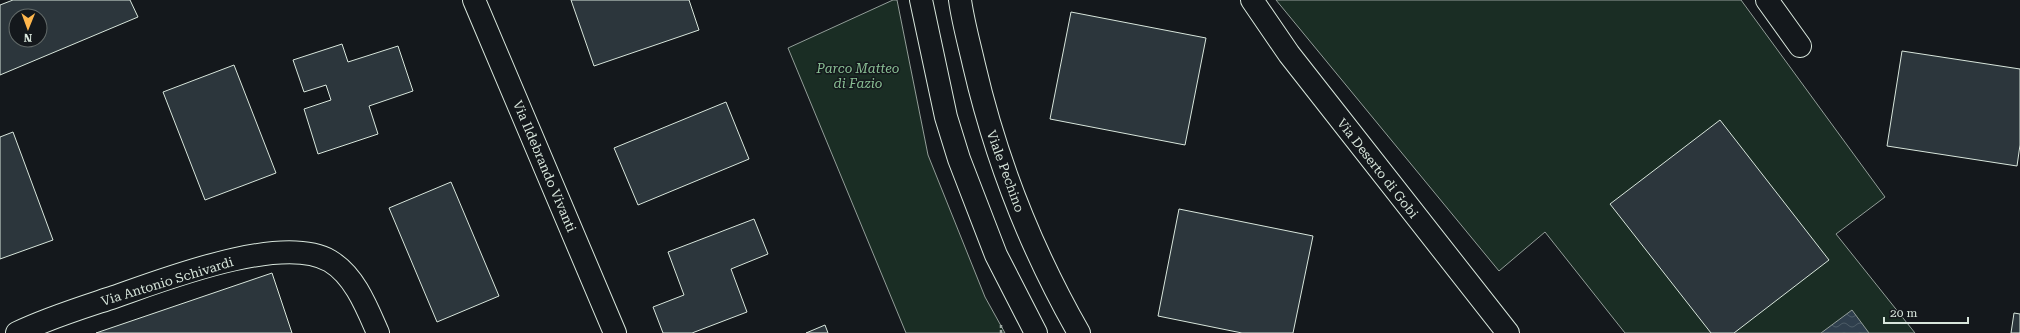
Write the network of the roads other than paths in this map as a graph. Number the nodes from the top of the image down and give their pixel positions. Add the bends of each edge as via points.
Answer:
1 (474, 0) edge
2 (921, 0) edge
3 (960, 0) edge
4 (1252, 0) edge
5 (1767, 0) edge
6 (1800, 46) dead end
7 (17, 333) edge
8 (378, 333) edge
9 (615, 333) edge
10 (1036, 333) edge
11 (1079, 333) edge
12 (1508, 333) edge

1 - 9 street, Via Ildebrando Vivanti
2 - 10 street via 934,68 959,159 999,261
3 - 11 street, Viale Pechino via 983,104 1004,172 1035,249
4 - 12 street, Via Deserto di Gobi via 1289,54
5 - 6 street
7 - 8 street, Via Antonio Schivardi via 192,270 247,257 289,254 326,259 337,266 360,295

